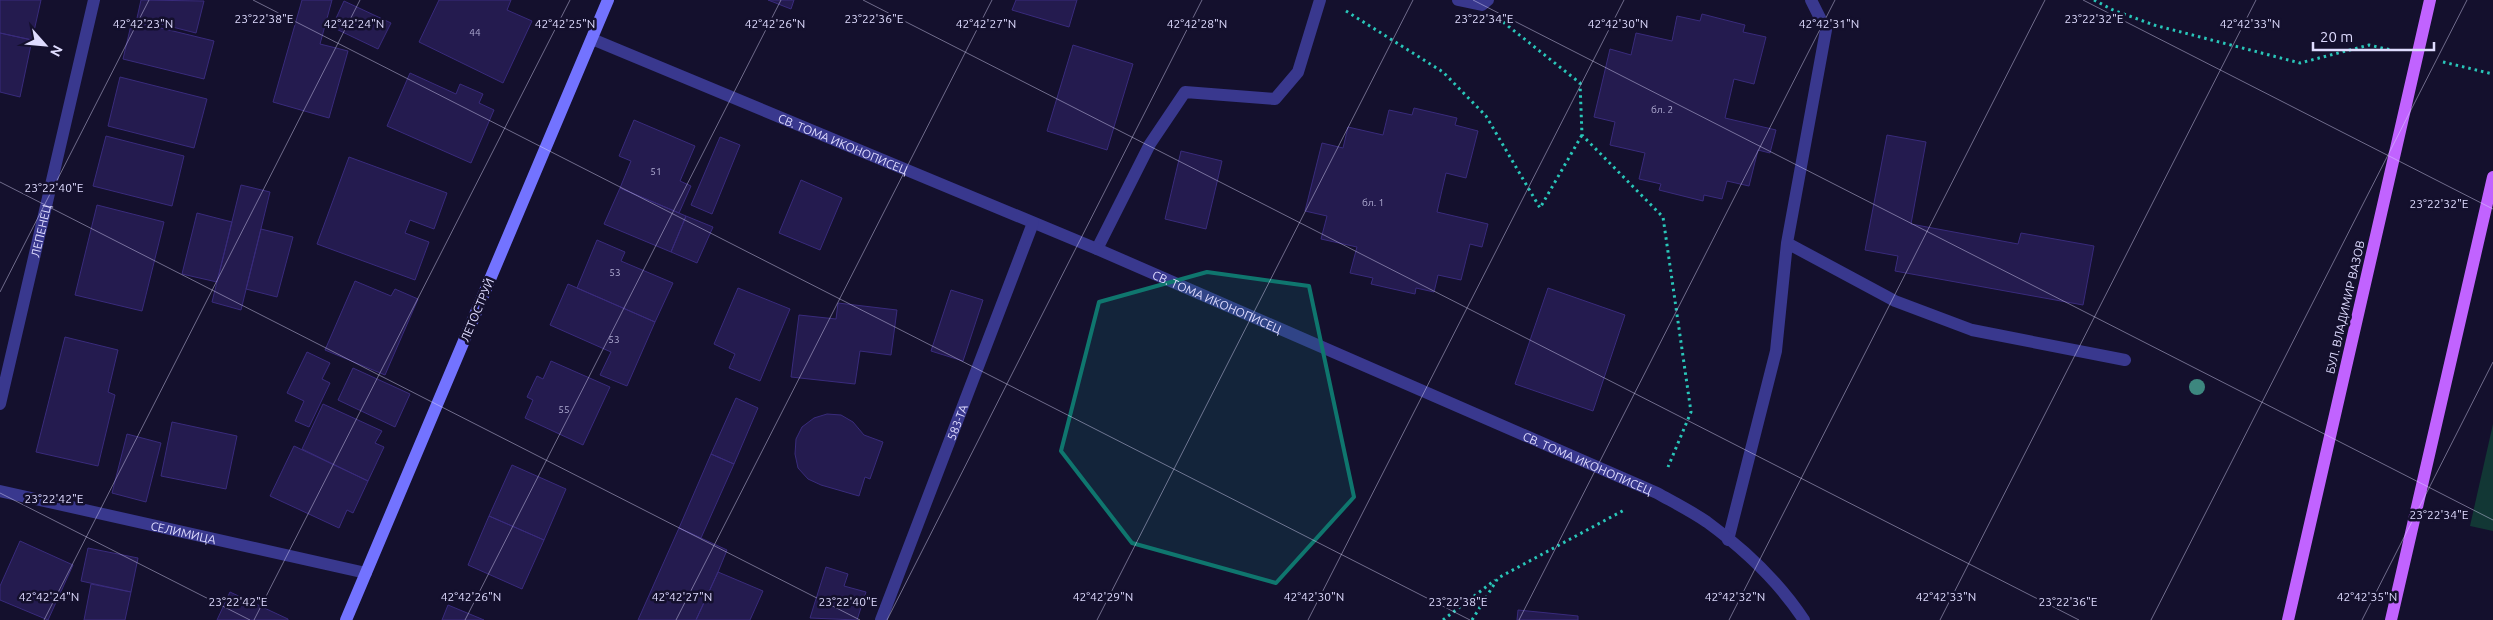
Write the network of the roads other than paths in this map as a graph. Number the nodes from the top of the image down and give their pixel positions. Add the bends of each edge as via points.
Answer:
1 (94, 0) edge
2 (608, 0) edge
3 (1320, 0) edge
4 (1458, 0) edge
5 (1811, 0) edge
6 (2430, 0) edge
7 (1484, 2) edge
8 (592, 39) junction
9 (2493, 177) edge
10 (1033, 223) junction
11 (1787, 243) junction
12 (1097, 249) junction
13 (2125, 360) dead end
14 (0, 404) edge
15 (0, 491) edge
16 (1728, 540) junction
17 (366, 573) junction
18 (346, 620) edge
19 (881, 620) edge
20 (1804, 620) edge
21 (2288, 620) edge
22 (2391, 620) edge

1 - 14 street, ЛЕПЕНЕЦ
2 - 8 street, ЛЕТОСТРУЙ
3 - 12 street via 1298,72 1275,99 1185,92 1150,144
4 - 7 street
5 - 11 street via 1826,30
6 - 21 main road, БУЛ. ВЛАДИМИР ВАЗОВ, bridge
8 - 10 street, СВ. ТОМА ИКОНОПИСЕЦ
8 - 17 street, ЛЕТОСТРУЙ
9 - 22 main road
10 - 12 street, СВ. ТОМА ИКОНОПИСЕЦ
10 - 19 street, 583-ТА
11 - 13 street via 1895,300 1972,330
11 - 16 street via 1776,351
12 - 16 street, СВ. ТОМА ИКОНОПИСЕЦ via 1657,493 1707,522
15 - 17 street, СЕЛИМИЦА
16 - 20 street, СВ. ТОМА ИКОНОПИСЕЦ via 1787,595
17 - 18 street, ЛЕТОСТРУЙ

